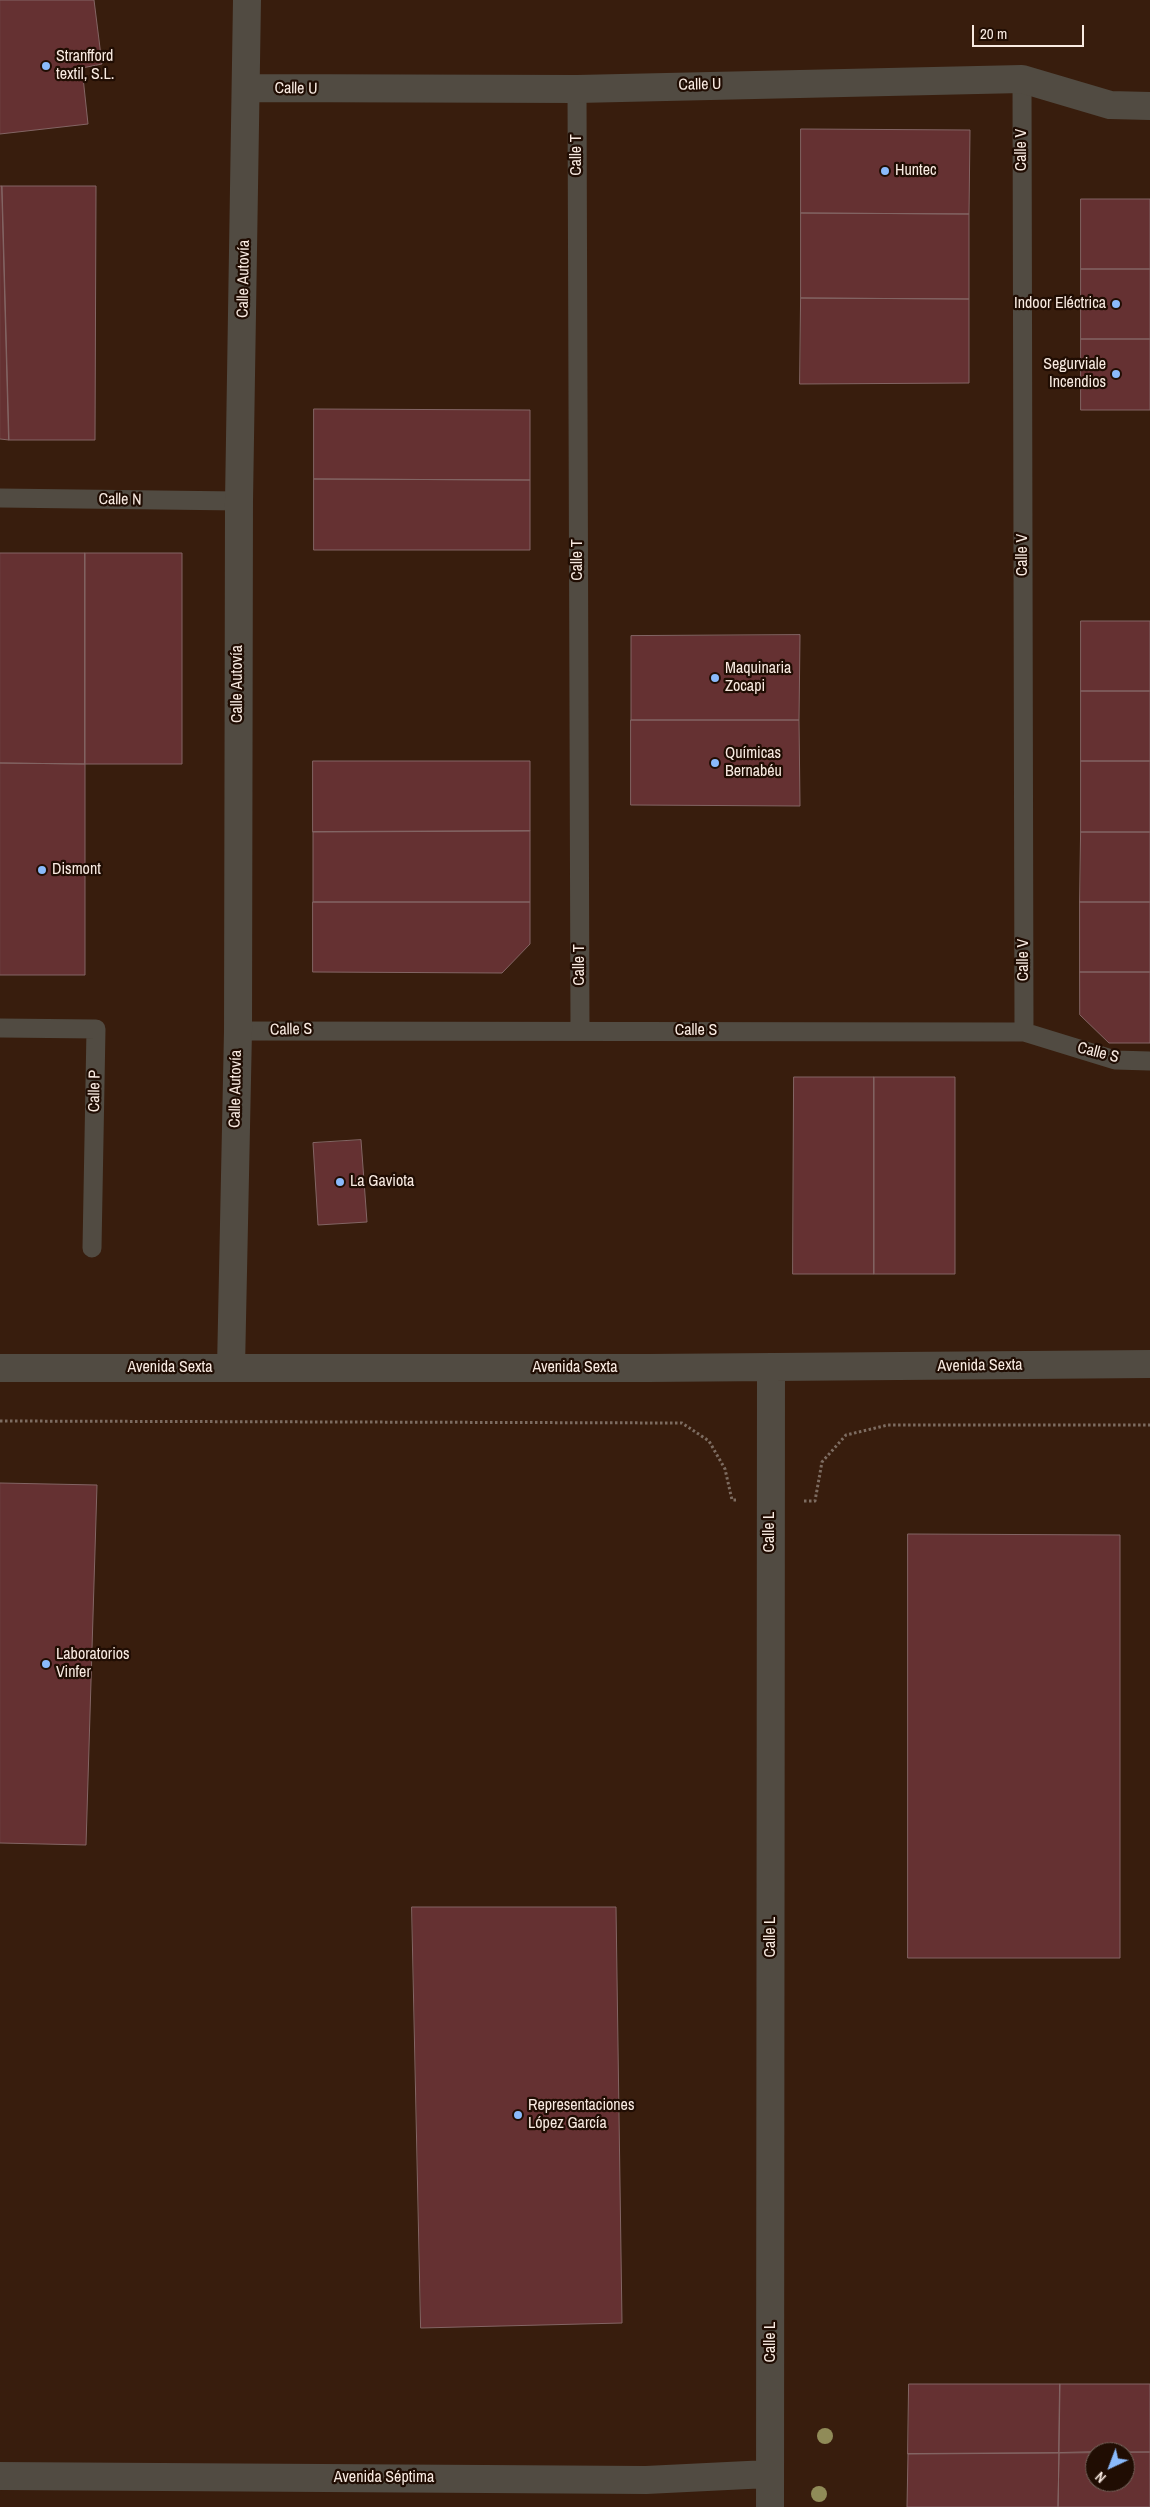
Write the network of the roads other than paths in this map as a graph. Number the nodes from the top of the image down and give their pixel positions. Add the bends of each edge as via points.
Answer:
1 (247, 0) edge
2 (1022, 79) junction
3 (247, 88) junction
4 (577, 89) junction
5 (1150, 106) edge
6 (0, 498) edge
7 (239, 501) junction
8 (0, 1028) edge
9 (580, 1030) junction
10 (238, 1031) junction
11 (1024, 1032) junction
12 (1150, 1061) edge
13 (92, 1248) dead end
14 (1150, 1364) edge
15 (771, 1367) junction
16 (0, 1368) edge
17 (231, 1368) junction
18 (768, 2474) junction
19 (0, 2476) edge
20 (770, 2507) edge

1 - 3 street, Calle Autovía
2 - 4 street, Calle U
2 - 5 street, Calle U via 1110,105
2 - 11 lane, Calle V
3 - 4 street, Calle U
3 - 7 street, Calle Autovía
4 - 9 lane, Calle T
6 - 7 lane, Calle N
7 - 10 street, Calle Autovía
8 - 13 lane, Calle P via 96,1029
9 - 10 lane, Calle S
9 - 11 lane, Calle S
10 - 17 street, Calle Autovía
11 - 12 lane, Calle S via 1115,1060
14 - 15 street, Avenida Sexta
15 - 17 street, Avenida Sexta
15 - 18 street, Calle L via 771,2349
16 - 17 street, Avenida Sexta
18 - 19 street, Avenida Séptima via 646,2480
18 - 20 street, Calle L

